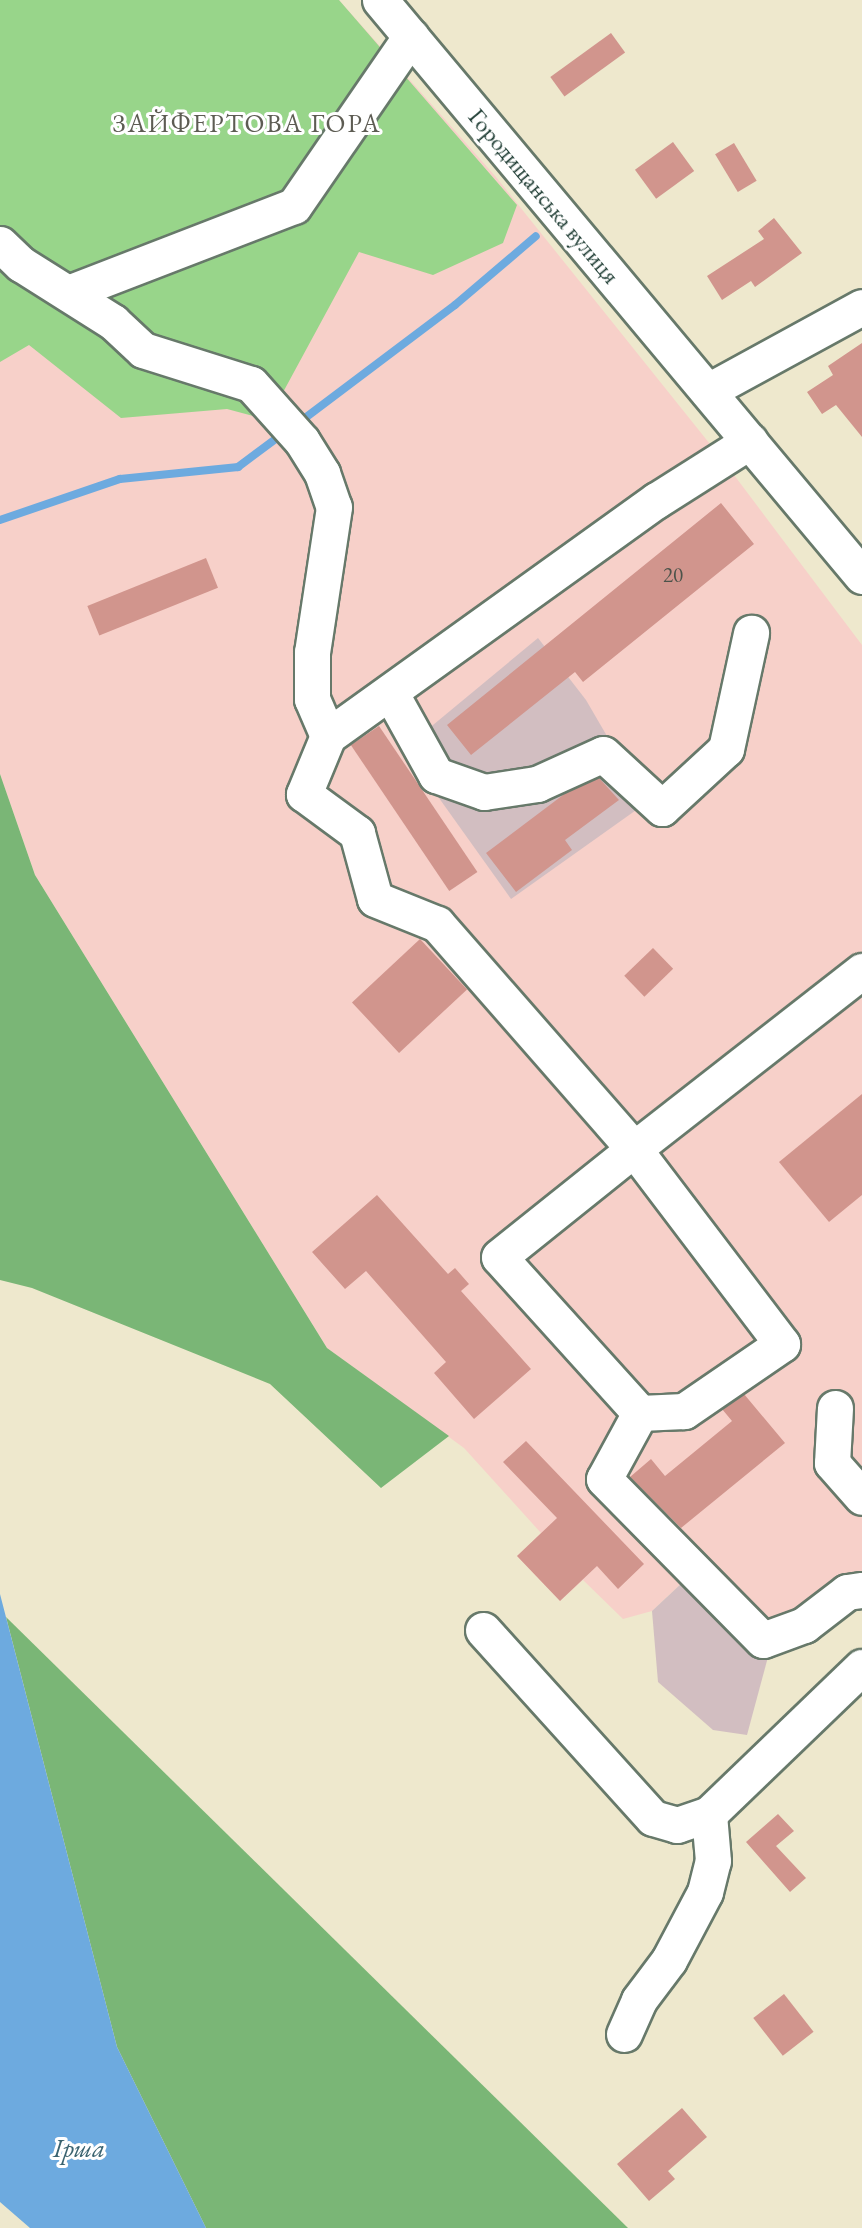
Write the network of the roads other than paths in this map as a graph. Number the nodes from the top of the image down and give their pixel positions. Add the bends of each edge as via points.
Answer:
1 (380, 0) edge
2 (411, 36) junction
3 (0, 244) edge
4 (68, 293) junction
5 (862, 307) edge
6 (708, 391) junction
7 (750, 441) junction
8 (862, 576) edge
9 (751, 633) dead end
10 (390, 692) junction
11 (328, 736) junction
12 (862, 971) edge
13 (634, 1149) junction
14 (835, 1408) dead end
15 (640, 1413) junction
16 (862, 1497) edge
17 (862, 1590) edge
18 (483, 1630) dead end
19 (862, 1667) edge
20 (709, 1814) junction
21 (624, 2034) dead end

1 - 2 street, Городищанська вулиця
2 - 4 street via 294,206
2 - 6 street, Городищанська вулиця
3 - 4 street via 21,264
4 - 11 street via 113,322 142,350 251,384 302,440 322,473 334,507 312,652 312,699
5 - 6 street
6 - 7 street, Городищанська вулиця
7 - 8 street, Городищанська вулиця
7 - 10 street via 657,500
9 - 10 street via 726,750 662,808 603,754 537,785 484,792 436,775
10 - 11 street
11 - 13 street via 304,794 357,834 375,899 437,924
12 - 13 street
13 - 15 street via 499,1257
13 - 15 street via 782,1344 684,1411
14 - 16 street via 832,1463
15 - 17 street via 604,1479 763,1640 804,1625 847,1592
18 - 20 street via 653,1818 677,1825
19 - 20 street
20 - 21 street via 713,1861 705,1892 669,1959 639,2000

